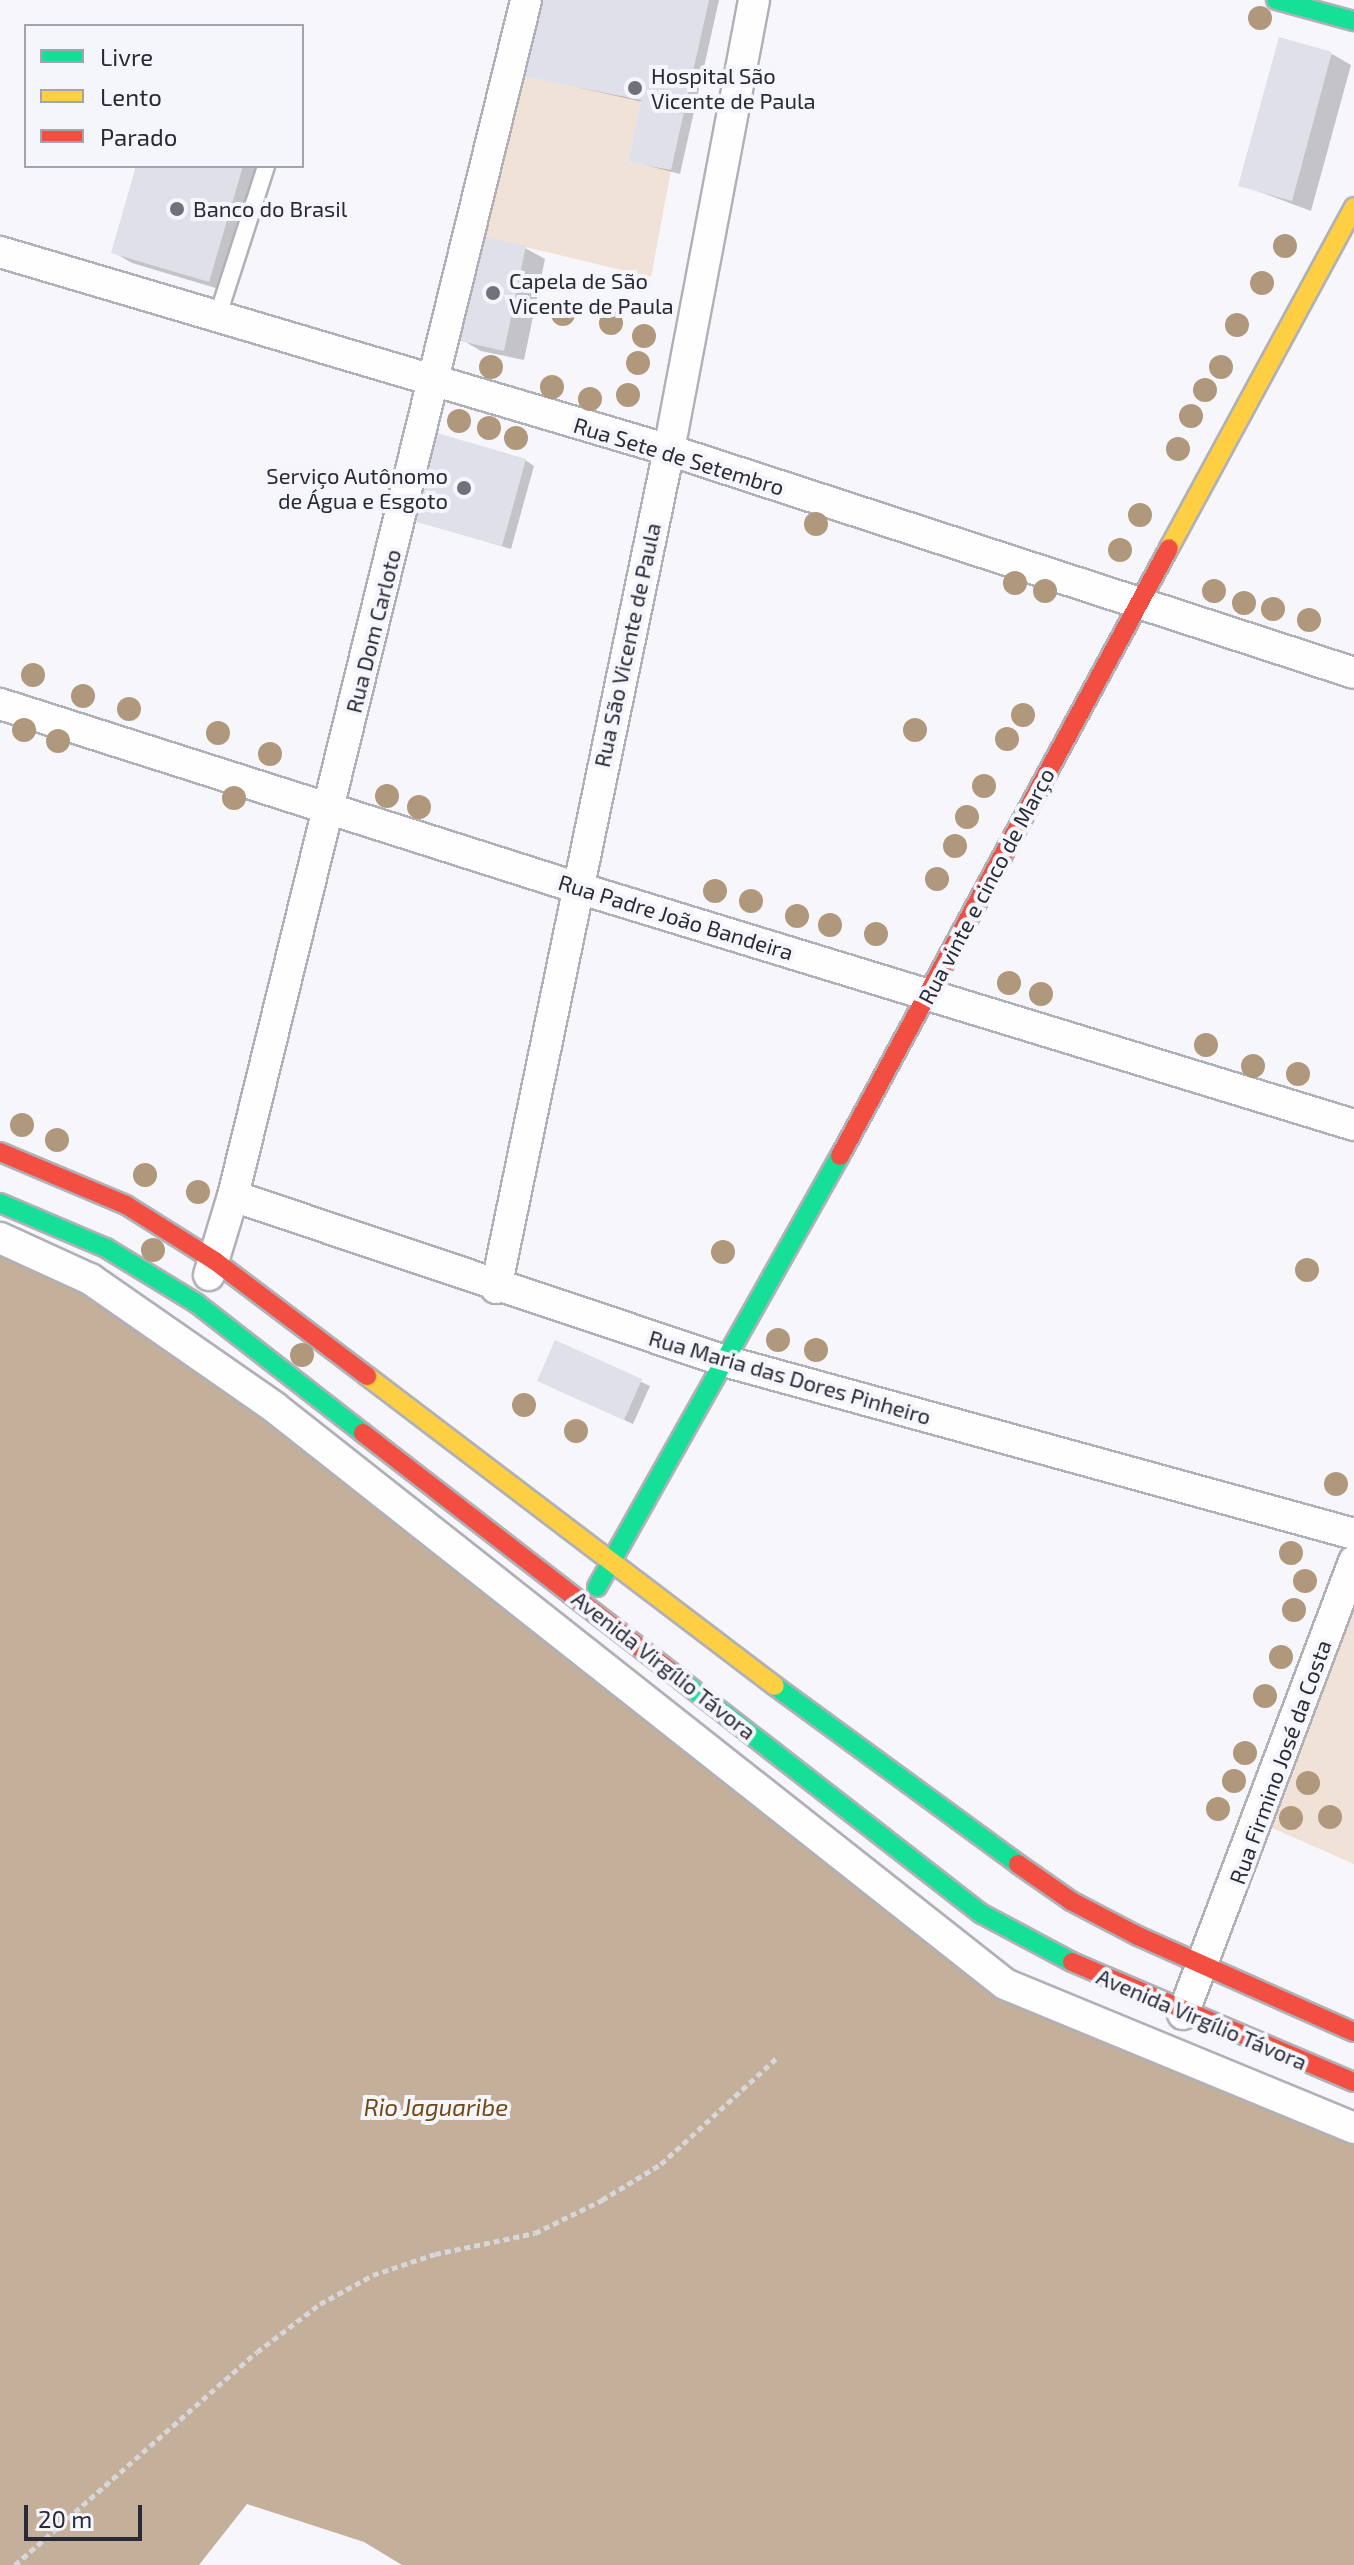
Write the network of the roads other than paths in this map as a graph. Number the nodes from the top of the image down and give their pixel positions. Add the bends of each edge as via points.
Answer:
1 (526, 0) edge
2 (754, 0) edge
3 (1276, 0) edge
4 (1354, 21) edge
5 (265, 168) edge
6 (1354, 207) edge
7 (0, 252) edge
8 (217, 318) junction
9 (434, 384) junction
10 (669, 450) junction
11 (1137, 606) junction
12 (1354, 673) edge
13 (0, 704) edge
14 (330, 808) junction
15 (575, 887) junction
16 (928, 994) junction
17 (1354, 1125) edge
18 (0, 1152) edge
19 (233, 1196) junction
20 (0, 1203) edge
21 (0, 1238) edge
22 (215, 1261) junction
23 (496, 1288) junction
24 (196, 1303) junction
25 (728, 1362) junction
26 (1354, 1534) edge
27 (1354, 1561) edge
28 (614, 1563) junction
29 (586, 1602) junction
30 (1206, 1963) junction
31 (1183, 2014) junction
32 (1354, 2032) edge
33 (1354, 2082) edge
34 (1354, 2128) edge

1 - 9 street, Rua Dom Carloto
2 - 10 street, Rua São Vicente de Paula
3 - 4 street
5 - 8 lane
6 - 11 street, Rua vinte e cinco de Março
7 - 8 street, Rua Sete de Setembro
8 - 9 street, Rua Sete de Setembro
9 - 10 street, Rua Sete de Setembro
9 - 14 street, Rua Dom Carloto
10 - 11 street, Rua Sete de Setembro
10 - 15 street, Rua São Vicente de Paula
11 - 12 street, Rua Sete de Setembro
11 - 16 street, Rua vinte e cinco de Março
13 - 14 street, Rua Padre João Bandeira
14 - 15 street, Rua Padre João Bandeira
14 - 19 street, Rua Dom Carloto
15 - 16 street, Rua Padre João Bandeira
15 - 23 street, Rua São Vicente de Paula
16 - 17 street, Rua Padre João Bandeira
16 - 25 street, Rua vinte e cinco de Março
18 - 22 street via 126,1205
19 - 22 street, Rua Dom Carloto
19 - 23 street, Rua Maria das Dores Pinheiro
20 - 24 street, Avenida Virgílio Távora via 106,1248
21 - 34 street via 90,1279 274,1407 1005,1984
22 - 24 street, Rua Dom Carloto
22 - 28 street
23 - 25 street, Rua Maria das Dores Pinheiro
24 - 29 street, Avenida Virgílio Távora
25 - 26 street, Rua Maria das Dores Pinheiro
25 - 28 street, Rua vinte e cinco de Março
27 - 30 street, Rua Firmino José da Costa
28 - 29 street, Rua vinte e cinco de Março
28 - 30 street via 1008,1860 1138,1936
29 - 31 street, Avenida Virgílio Távora via 982,1914 1050,1953
30 - 31 street, Rua Firmino José da Costa
30 - 32 street
31 - 33 street, Avenida Virgílio Távora

